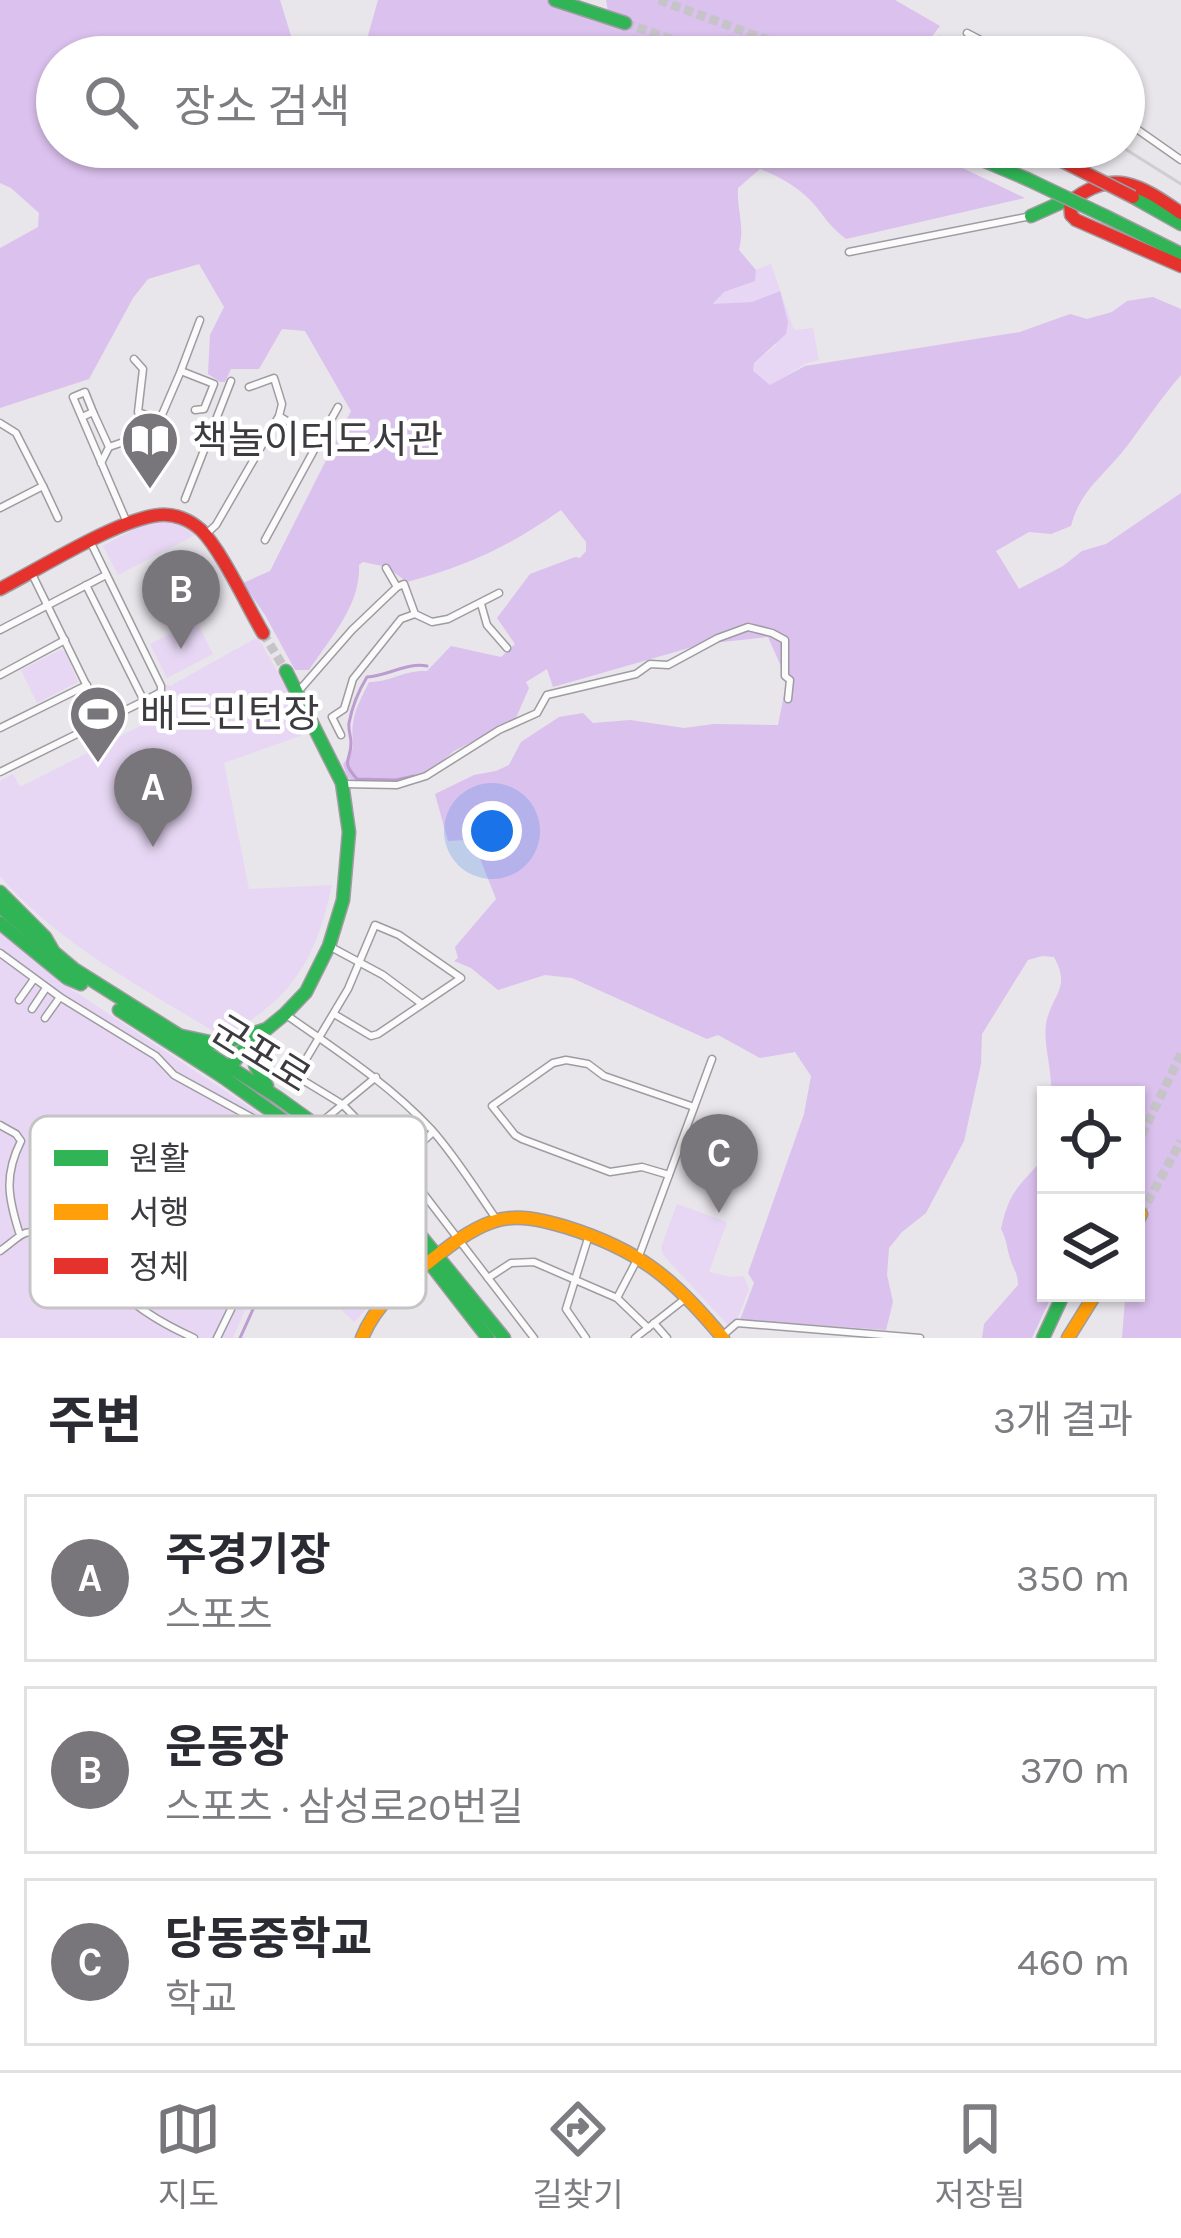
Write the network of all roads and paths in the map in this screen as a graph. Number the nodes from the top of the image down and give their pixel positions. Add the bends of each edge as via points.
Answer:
1 (555, 0) edge
2 (625, 23) tunnel mouth
3 (967, 33) dead end
4 (973, 36) edge
5 (1145, 135) edge
6 (1181, 160) edge
7 (1001, 168) edge
8 (1076, 168) edge
9 (1079, 193) junction
10 (1181, 213) edge
11 (1031, 216) junction
12 (1076, 220) junction
13 (1181, 224) edge
14 (849, 252) dead end
15 (1181, 254) edge
16 (1181, 266) edge
17 (200, 320) dead end
18 (134, 359) dead end
19 (181, 371) junction
20 (232, 381) dead end
21 (249, 387) dead end
22 (338, 407) dead end
23 (195, 410) dead end
24 (93, 412) junction
25 (279, 416) junction
26 (82, 417) junction
27 (160, 420) junction
28 (0, 423) edge
29 (138, 438) junction
30 (319, 441) junction
31 (109, 447) junction
32 (252, 462) junction
33 (101, 463) junction
34 (262, 467) dead end
35 (147, 473) dead end
36 (44, 486) junction
37 (185, 500) dead end
38 (0, 508) edge
39 (58, 518) dead end
40 (128, 524) junction
41 (205, 535) junction
42 (266, 540) dead end
43 (91, 543) junction
44 (386, 568) dead end
45 (32, 574) junction
46 (106, 575) junction
47 (86, 585) junction
48 (401, 586) junction
49 (0, 589) edge
50 (499, 593) dead end
51 (481, 604) junction
52 (47, 605) junction
53 (415, 614) junction
54 (0, 630) edge
55 (263, 633) tunnel mouth
56 (64, 640) junction
57 (507, 648) dead end
58 (286, 671) tunnel mouth
59 (0, 675) edge
60 (87, 685) junction
61 (296, 694) junction
62 (788, 699) dead end
63 (144, 701) junction
64 (104, 721) junction
65 (0, 728) edge
66 (341, 735) dead end
67 (1, 769) edge
68 (342, 783) junction
69 (0, 892) edge
70 (2, 917) edge
71 (329, 946) junction
72 (0, 953) edge
73 (57, 958) junction
74 (361, 961) junction
75 (34, 979) junction
76 (46, 988) junction
77 (60, 997) junction
78 (19, 1000) dead end
79 (422, 1004) junction
80 (32, 1009) dead end
81 (285, 1014) junction
82 (334, 1014) junction
83 (45, 1018) dead end
84 (133, 1019) junction
85 (265, 1030) junction
86 (172, 1034) junction
87 (319, 1038) junction
88 (712, 1059) dead end
89 (226, 1072) junction
90 (376, 1076) junction
91 (278, 1097) junction
92 (341, 1104) junction
93 (694, 1107) junction
94 (249, 1116) edge
95 (283, 1116) edge
96 (305, 1116) edge
97 (328, 1116) edge
98 (353, 1116) edge
99 (417, 1116) edge
100 (0, 1125) edge
101 (426, 1125) edge
102 (433, 1132) junction
103 (426, 1139) edge
104 (669, 1175) junction
105 (426, 1198) edge
106 (0, 1201) edge
107 (10, 1205) junction
108 (497, 1220) junction
109 (19, 1233) junction
110 (30, 1235) edge
111 (589, 1235) junction
112 (459, 1243) junction
113 (426, 1248) edge
114 (426, 1250) edge
115 (0, 1251) edge
116 (639, 1256) junction
117 (434, 1258) junction
118 (426, 1264) edge
119 (488, 1278) junction
120 (574, 1279) junction
121 (617, 1298) junction
122 (686, 1298) junction
123 (1060, 1302) edge
124 (1090, 1302) edge
125 (143, 1308) edge
126 (232, 1308) edge
127 (382, 1308) edge
128 (651, 1326) junction
129 (716, 1335) edge
130 (194, 1338) edge
131 (217, 1338) edge
132 (362, 1338) edge
133 (488, 1338) edge
134 (504, 1338) edge
135 (533, 1338) edge
136 (586, 1338) edge
137 (635, 1338) edge
138 (667, 1338) edge
139 (920, 1338) edge
140 (1043, 1338) edge
141 (1068, 1338) edge

1 - 2 street
3 - 4 street
5 - 6 street
7 - 15 street, bridge
8 - 13 street, bridge
9 - 10 street via 1122,181
9 - 11 street
9 - 12 street via 1069,208
11 - 12 street
11 - 14 street
12 - 16 street
17 - 19 street
18 - 27 street via 143,369 138,412
19 - 23 street via 214,384 204,409
19 - 27 street
20 - 37 street
21 - 25 street via 274,378
22 - 30 street
24 - 26 street
24 - 26 street via 85,392 73,397
24 - 31 street
25 - 30 street
25 - 32 street
26 - 33 street
27 - 29 street
28 - 36 street via 16,434
29 - 31 street
29 - 35 street
30 - 42 street
31 - 33 street
32 - 34 street
32 - 41 street
33 - 40 street
36 - 38 street
36 - 39 street
40 - 41 street via 163,514
40 - 43 street
41 - 55 street
43 - 45 street
43 - 46 street
44 - 48 street
45 - 49 street
45 - 52 street
46 - 47 street
46 - 63 street via 161,686
47 - 52 street
47 - 63 street
48 - 53 street
48 - 61 street
50 - 51 street
51 - 53 street via 432,622
51 - 57 street
52 - 54 street
52 - 56 street
53 - 66 street via 401,619 353,679 344,710 332,717
56 - 59 street
56 - 60 street
58 - 61 street
60 - 64 street
60 - 65 street
61 - 68 street
62 - 68 street via 785,640 748,628 668,665 548,695 538,713 426,776 398,785
63 - 64 street
64 - 67 street
68 - 71 street via 348,854
69 - 73 street, 군포로
70 - 73 street, 군포로
70 - 84 street, 군포로
71 - 74 street
71 - 81 street
72 - 75 street
73 - 86 street, 군포로
74 - 79 street
74 - 79 street via 375,925 460,978
74 - 82 street
75 - 76 street
75 - 78 street
76 - 77 street
76 - 80 street
77 - 83 street
77 - 94 street
79 - 82 street via 371,1036
81 - 85 street
81 - 87 street
82 - 87 street
84 - 86 street
84 - 89 street, 군포로
85 - 86 street via 223,1044
85 - 89 street
85 - 91 street via 255,1070
86 - 89 street, 군포로
87 - 90 street
87 - 92 street via 296,1076
88 - 93 street
89 - 91 street, 군포로
89 - 95 street, 군포로
90 - 92 street
90 - 99 street
91 - 96 street, 군포로
92 - 97 street
92 - 98 street
93 - 104 street
93 - 104 street via 566,1060 492,1106 522,1139 610,1172 642,1167
100 - 107 street via 21,1141
101 - 102 street
102 - 103 street
102 - 108 street
104 - 116 street
105 - 112 street
106 - 107 street
107 - 109 street
108 - 111 street via 527,1217
108 - 112 street
109 - 110 street
109 - 115 street
111 - 116 street
111 - 120 street
112 - 117 street
112 - 119 street
113 - 117 street, 군포로
114 - 117 street, 군포로
116 - 121 street
116 - 122 street
117 - 118 street
117 - 133 street, 군포로
117 - 134 street, 군포로
119 - 120 street via 511,1263 534,1262
119 - 135 street
120 - 121 street
120 - 136 street via 566,1309
121 - 128 street
122 - 128 street
122 - 129 street
123 - 140 street
124 - 141 street
125 - 130 street
126 - 131 street
127 - 132 street
128 - 137 street
128 - 138 street
129 - 139 street via 737,1323

